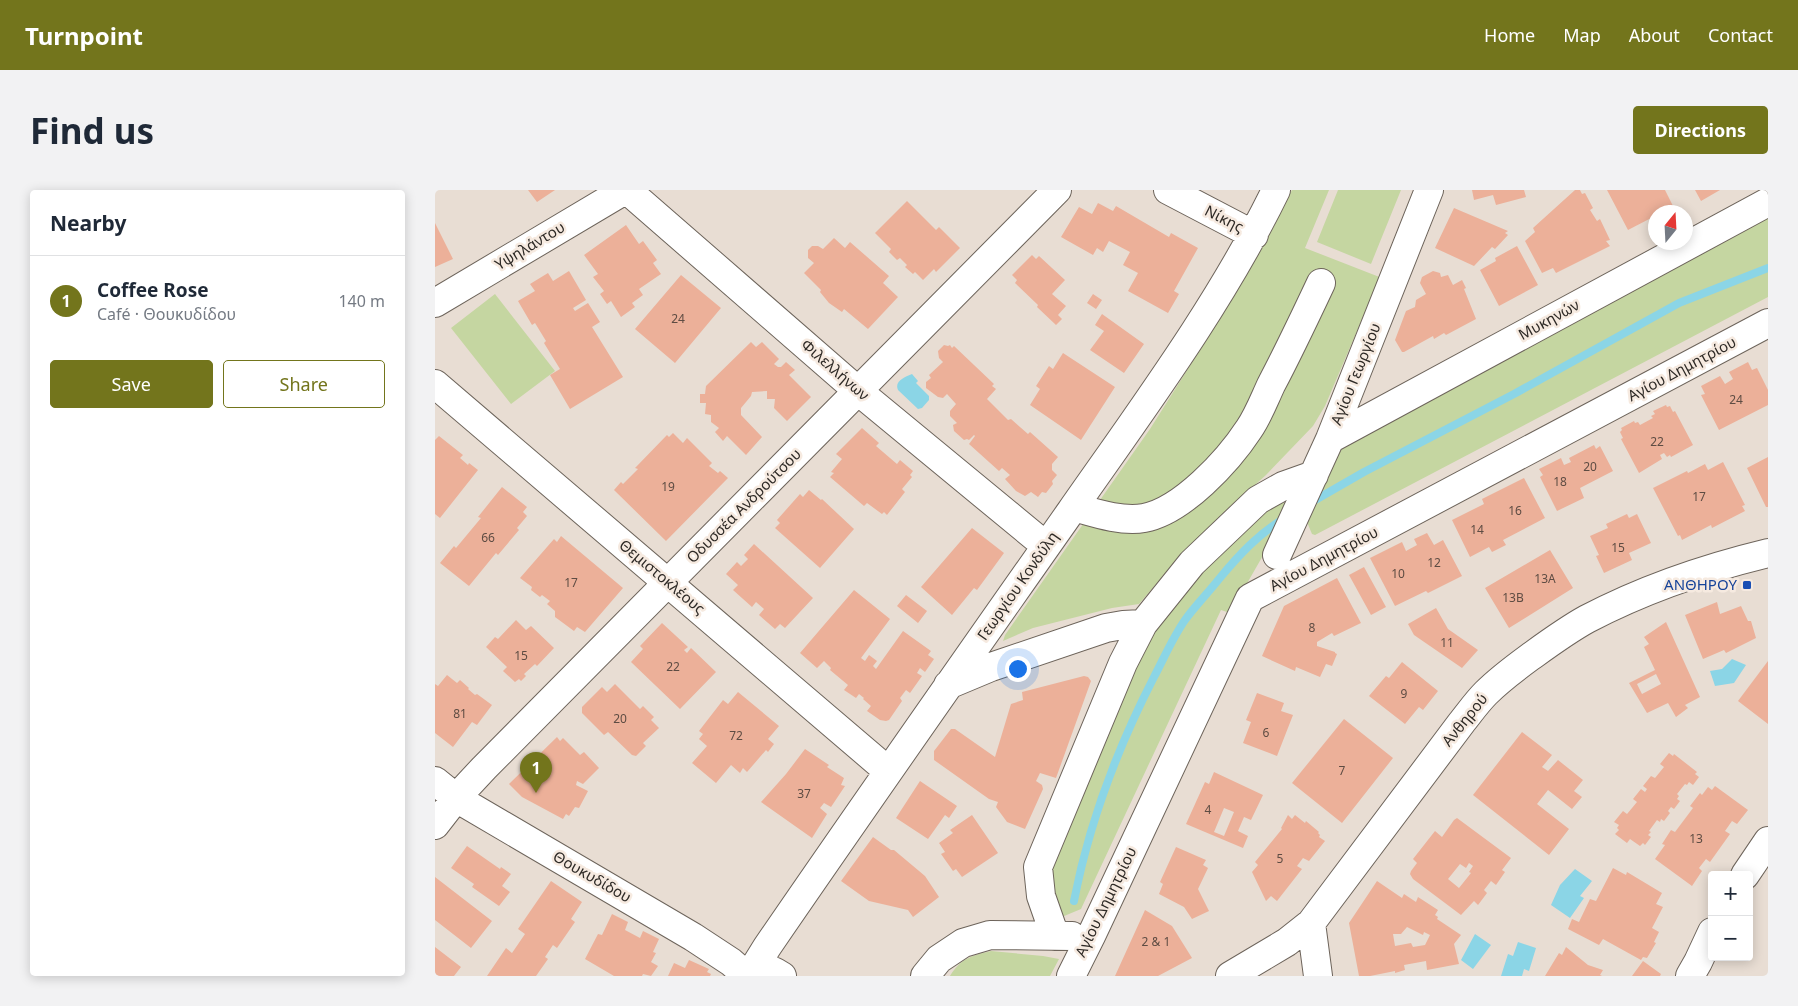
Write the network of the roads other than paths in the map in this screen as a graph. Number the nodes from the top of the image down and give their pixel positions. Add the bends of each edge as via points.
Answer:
1 (626, 190) edge
2 (1057, 190) edge
3 (1168, 190) edge
4 (1276, 190) edge
5 (1429, 190) edge
6 (1757, 190) edge
7 (1768, 202) edge
8 (1743, 217) junction
9 (1254, 235) junction
10 (1321, 283) dead end
11 (435, 303) edge
12 (1768, 324) edge
13 (435, 384) edge
14 (858, 391) junction
15 (1329, 439) junction
16 (1310, 483) junction
17 (1073, 507) junction
18 (1046, 546) junction
19 (1280, 549) dead end
20 (1768, 553) edge
21 (669, 583) junction
22 (1143, 624) junction
23 (948, 685) junction
24 (888, 771) junction
25 (435, 781) edge
26 (456, 798) junction
27 (435, 825) edge
28 (1768, 841) edge
29 (1748, 871) edge
30 (1311, 923) junction
31 (1055, 936) junction
32 (1091, 936) junction
33 (1708, 944) edge
34 (761, 970) edge
35 (1699, 971) edge
36 (925, 976) edge
37 (1071, 976) edge
38 (1230, 976) edge
39 (1318, 976) edge

1 - 11 street, Υψηλάντου
1 - 14 street, Φιλελλήνων
2 - 14 street, Οδυσσέα Ανδρούτσου
3 - 9 street, Νίκης
4 - 9 street, Γεωργίου Κονδύλη
5 - 15 street, Αγίου Γεωργίου
6 - 8 street
7 - 8 street, Μυκηνών
8 - 15 street, Μυκηνών
9 - 17 street, Γεωργίου Κονδύλη via 1184,346
10 - 17 street via 1249,429 1188,496 1162,513 1142,518 1095,514
12 - 32 street, Αγίου Δημητρίου via 1250,598
13 - 21 street, Θεμιστοκλέους
14 - 18 street, Φιλελλήνων
14 - 21 street, Οδυσσέα Ανδρούτσου
15 - 16 street, Αγίου Γεωργίου
16 - 19 street, Αγίου Γεωργίου
16 - 22 street via 1283,486 1258,500 1191,563
17 - 18 street, Γεωργίου Κονδύλη
18 - 23 street, Γεωργίου Κονδύλη
20 - 30 street, Ανθηρού via 1736,560 1627,600 1586,620 1520,665 1487,692 1462,722
21 - 24 street, Θεμιστοκλέους
21 - 26 street, Οδυσσέα Ανδρούτσου
22 - 23 street via 1091,633 991,666
22 - 31 street via 1123,663 1037,867 1041,896
23 - 24 street, Γεωργίου Κονδύλη
24 - 34 street, Γεωργίου Κονδύλη
25 - 26 street, Θουκυδίδου
26 - 27 street, Οδυσσέα Ανδρούτσου
26 - 34 street, Θουκυδίδου via 731,962
28 - 29 street
30 - 38 street, Ανθηρού via 1287,942
30 - 39 street
31 - 32 street
31 - 36 street via 989,935 972,940 939,959
32 - 37 street, Αγίου Δημητρίου
33 - 35 street

